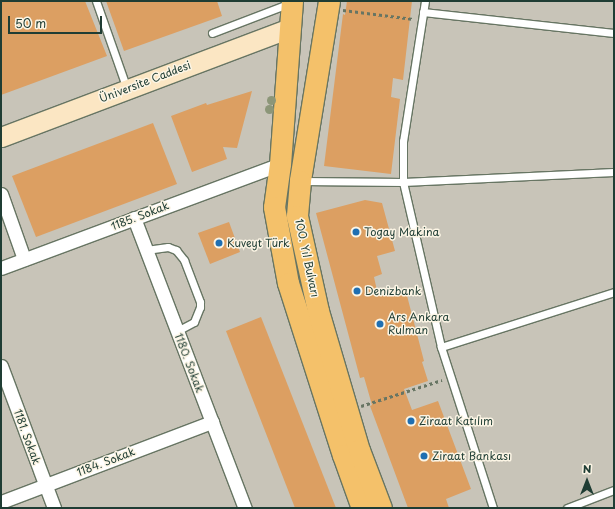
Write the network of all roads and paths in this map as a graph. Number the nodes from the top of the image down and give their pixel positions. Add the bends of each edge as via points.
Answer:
1 (96, 1) edge
2 (425, 1) edge
3 (292, 2) edge
4 (329, 4) edge
5 (423, 12) junction
6 (422, 20) junction
7 (290, 28) junction
8 (614, 33) edge
9 (212, 34) dead end
10 (127, 89) junction
11 (1, 136) edge
12 (280, 164) junction
13 (614, 172) edge
14 (300, 181) junction
15 (403, 182) junction
16 (1, 194) edge
17 (134, 218) junction
18 (146, 250) junction
19 (24, 259) junction
20 (1, 268) edge
21 (614, 292) edge
22 (177, 331) junction
23 (441, 348) junction
24 (1, 366) edge
25 (450, 377) junction
26 (347, 410) junction
27 (212, 422) junction
28 (45, 485) junction
29 (614, 490) edge
30 (1, 502) edge
31 (54, 508) edge
32 (245, 508) edge
33 (362, 508) edge
34 (381, 508) edge
35 (494, 508) edge
36 (567, 508) edge

1 - 10 lane
2 - 5 lane
3 - 7 main road, 100. Yıl Bulvarı
3 - 9 lane
4 - 6 path
4 - 14 main road, 100. Yıl Bulvarı
5 - 6 lane
5 - 8 lane
6 - 15 lane via 403,141
7 - 10 street, Üniversite Caddesi
7 - 12 main road, 100. Yıl Bulvarı
10 - 11 street, Üniversite Caddesi
12 - 17 street, 1185. Sokak
12 - 33 main road, 100. Yıl Bulvarı via 274,207 288,283
13 - 15 lane
14 - 15 lane
14 - 26 main road, 100. Yıl Bulvarı via 297,216 318,311
15 - 23 lane
16 - 19 street
17 - 18 street, 1180. Sokak
17 - 19 street, 1185. Sokak
18 - 22 street, 1180. Sokak
18 - 22 lane via 168,247 179,253 184,260 200,307 194,322
19 - 20 street, 1185. Sokak
21 - 23 lane
22 - 27 street, 1180. Sokak
23 - 25 lane
24 - 28 street, 1181. Sokak
25 - 26 path
25 - 35 lane
26 - 34 main road, 100. Yıl Bulvarı
27 - 28 street, 1184. Sokak
27 - 32 street, 1180. Sokak
28 - 30 street, 1184. Sokak
28 - 31 street, 1181. Sokak
29 - 36 lane

